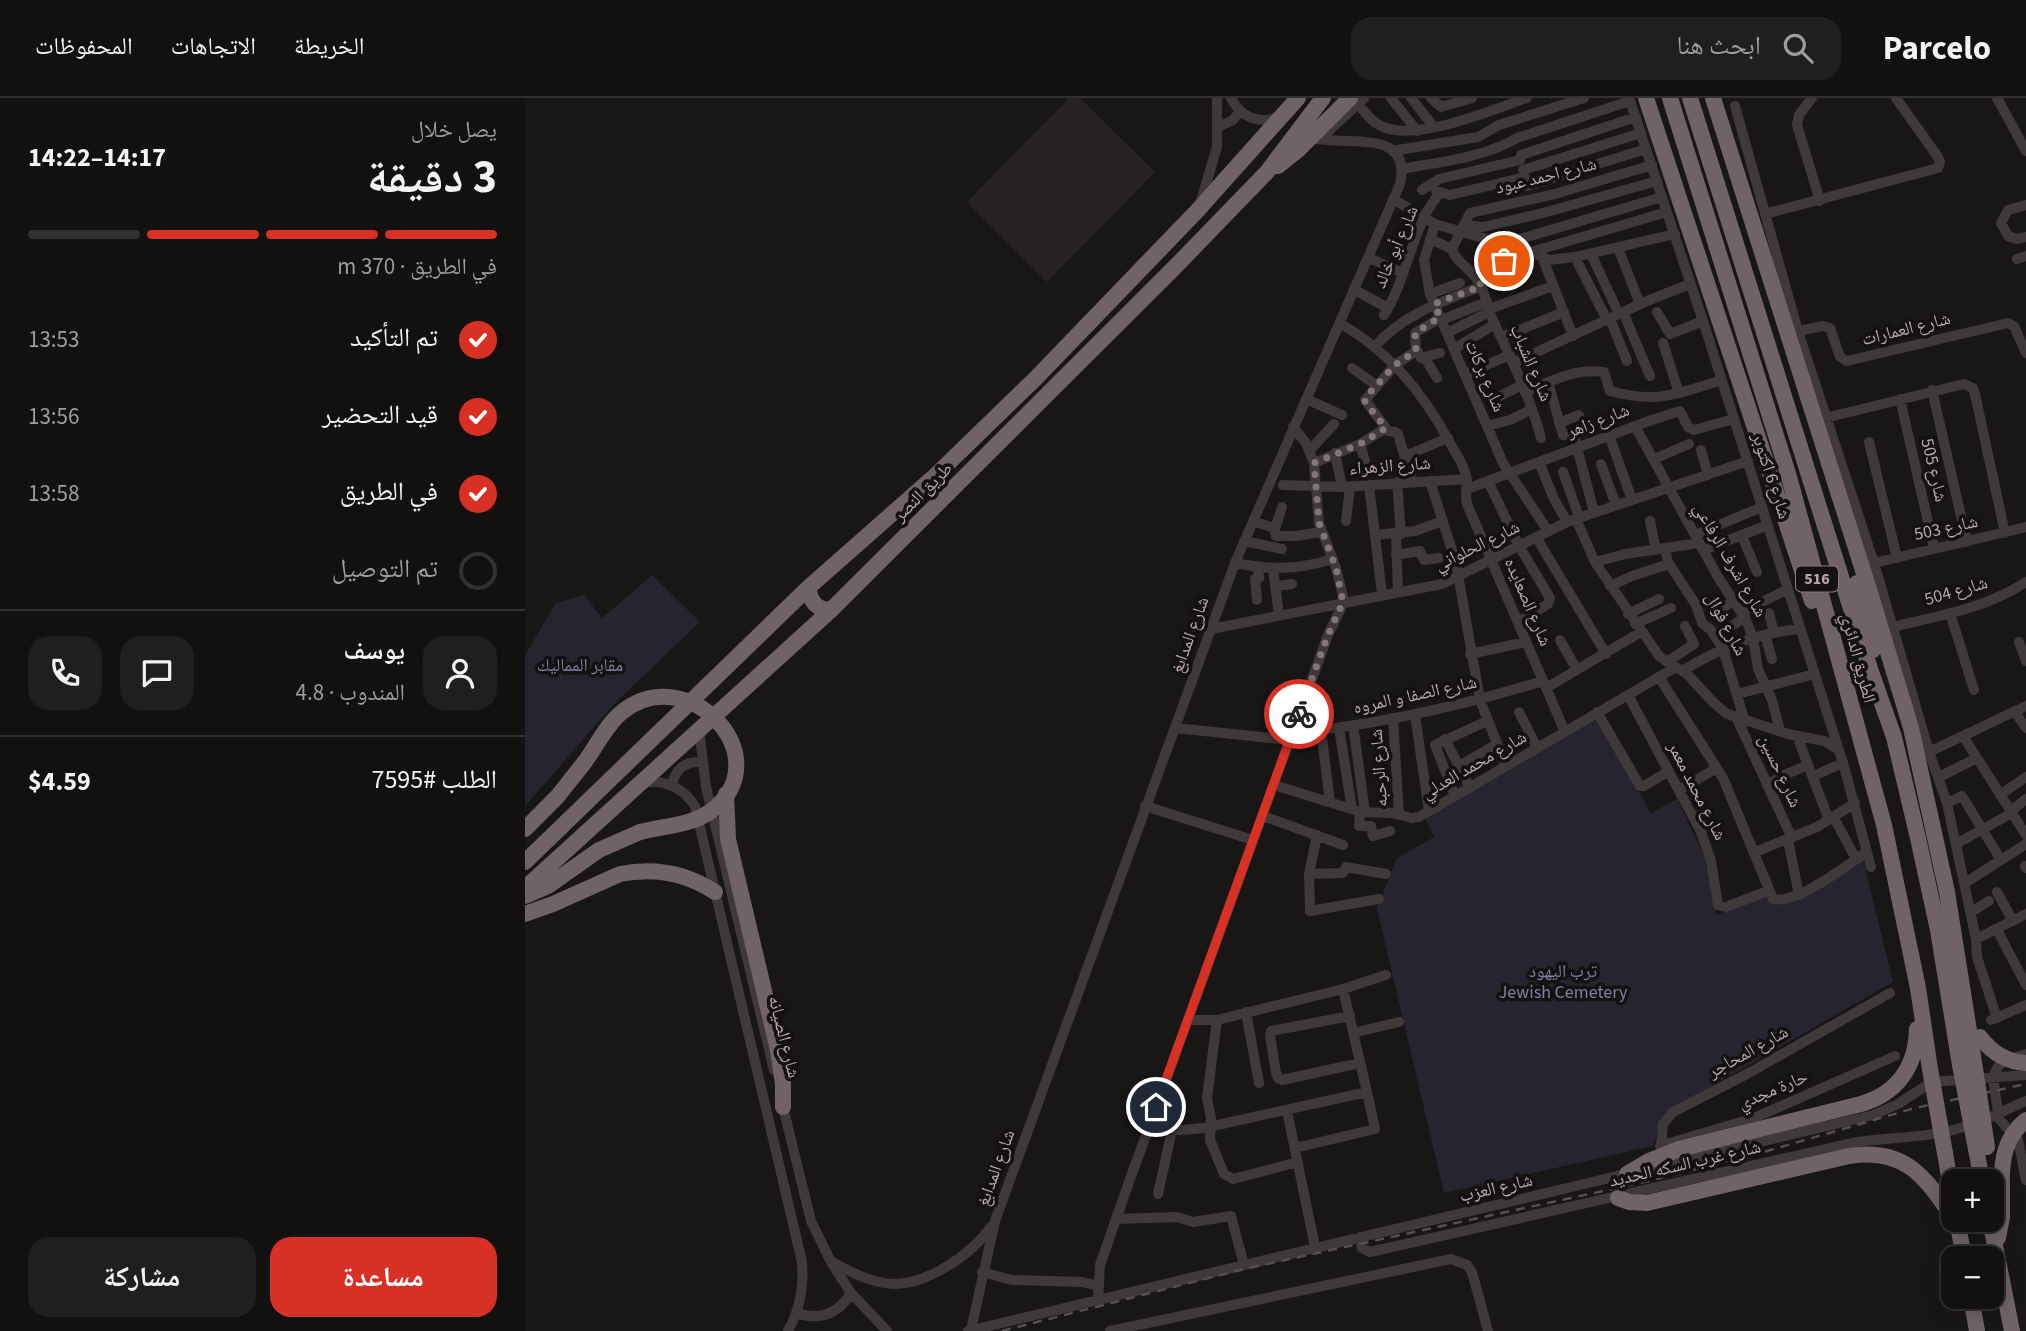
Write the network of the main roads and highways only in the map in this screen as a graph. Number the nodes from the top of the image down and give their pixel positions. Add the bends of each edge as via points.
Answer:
1 (1298, 98) edge
2 (1323, 98) edge
3 (1670, 98) edge
4 (1690, 98) edge
5 (1713, 98) edge
6 (1635, 99) edge
7 (1357, 100) edge
8 (1730, 102) edge
9 (1724, 132) junction
10 (1267, 172) junction
11 (1840, 499) junction
12 (809, 587) junction
13 (831, 610) junction
14 (1894, 737) junction
15 (1862, 746) junction
16 (726, 794) junction
17 (525, 829) edge
18 (525, 862) edge
19 (525, 888) edge
20 (715, 892) road end
21 (525, 896) edge
22 (525, 914) edge
23 (1918, 988) junction
24 (1967, 1013) junction
25 (1967, 1063) junction
26 (2026, 1063) edge
27 (783, 1107) road end
28 (2026, 1120) edge
29 (1948, 1169) edge
30 (1982, 1169) edge
31 (1627, 1174) road end
32 (1618, 1198) road end
33 (1941, 1200) edge
34 (1996, 1246) edge
35 (2004, 1289) edge
36 (1973, 1309) edge
37 (1977, 1331) edge
38 (2012, 1331) edge

1 - 12 highway, طريق النصر via 1197,211 1036,377 936,475
2 - 10 highway, طريق النصر
3 - 15 highway, الطريق الدائري / 516 via 1789,477
4 - 14 highway, الطريق الدائري / 516
5 - 9 highway
6 - 15 highway
7 - 10 highway via 1328,120 1315,139
8 - 9 highway
9 - 11 highway
10 - 13 highway, طريق النصر
11 - 14 highway
11 - 24 highway via 1911,728 1943,872
12 - 13 highway via 814,604
12 - 18 highway, طريق النصر
13 - 19 highway, طريق النصر
14 - 25 highway, الطريق الدائري / 516
15 - 23 highway, الطريق الدائري / 516 via 1884,825
16 - 17 highway, bridge via 735,763 728,734 708,712 678,699 654,699 628,708 613,722 557,797
16 - 21 highway, bridge via 695,820 640,832 600,850 548,886
16 - 27 highway via 728,839 780,1061
20 - 22 highway via 684,876 641,870 620,874
23 - 29 highway, الطريق الدائري / 516, bridge
23 - 31 highway via 1915,1053 1899,1082 1882,1096 1689,1146
24 - 25 highway
24 - 26 highway, bridge via 1980,1037 1999,1056
25 - 30 highway, الطريق الدائري / 516, bridge
28 - 34 highway, bridge via 2006,1148
32 - 33 highway via 1647,1203 1849,1156 1875,1154 1913,1168
35 - 38 highway
36 - 37 highway

